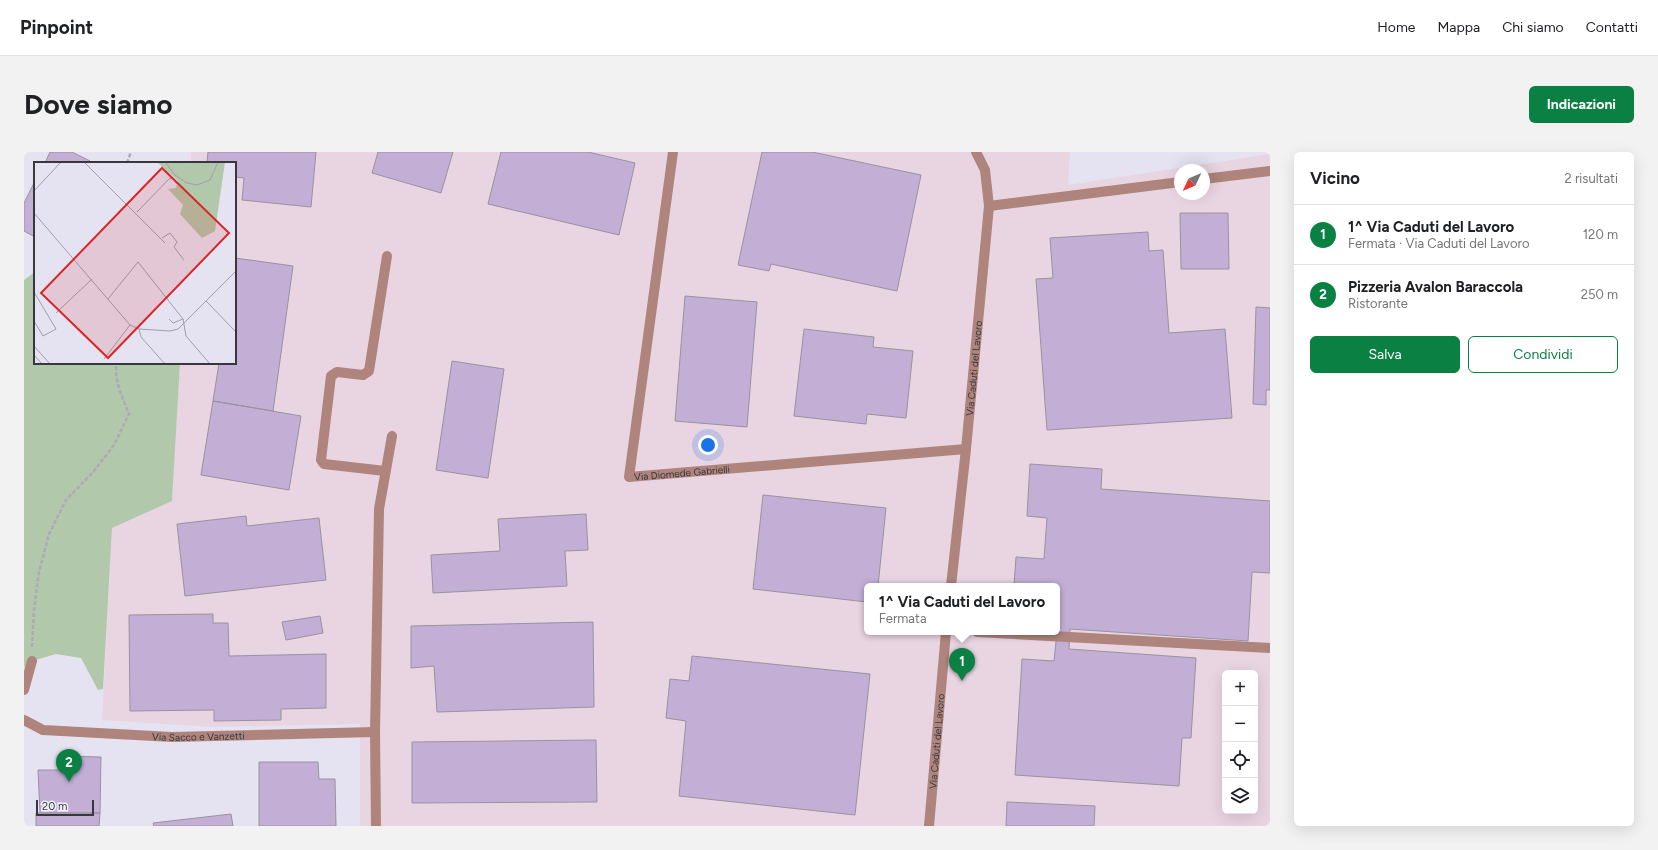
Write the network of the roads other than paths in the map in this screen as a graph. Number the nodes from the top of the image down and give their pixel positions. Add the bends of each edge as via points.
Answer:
1 (674, 152) edge
2 (976, 152) edge
3 (1270, 171) edge
4 (1210, 178) edge
5 (1174, 183) edge
6 (989, 206) junction
7 (387, 256) dead end
8 (392, 436) dead end
9 (966, 449) junction
10 (385, 471) junction
11 (951, 583) edge
12 (946, 635) edge
13 (1032, 635) edge
14 (1270, 648) edge
15 (32, 661) road end
16 (24, 690) edge
17 (24, 720) edge
18 (375, 732) junction
19 (376, 826) edge
20 (929, 826) edge

1 - 9 street, Via Diomede Gabrielli via 628,477
2 - 6 street, Via Caduti del Lavoro via 985,170
3 - 4 street
5 - 6 street
6 - 9 street, Via Caduti del Lavoro
7 - 10 street via 370,371 363,375 337,372 331,376 321,460 324,464
8 - 10 street
9 - 11 street, Via Caduti del Lavoro
10 - 18 street via 379,509
12 - 20 street, Via Caduti del Lavoro
13 - 14 street
15 - 16 street
17 - 18 street, Via Sacco e Vanzetti via 43,730 172,737
18 - 19 street

